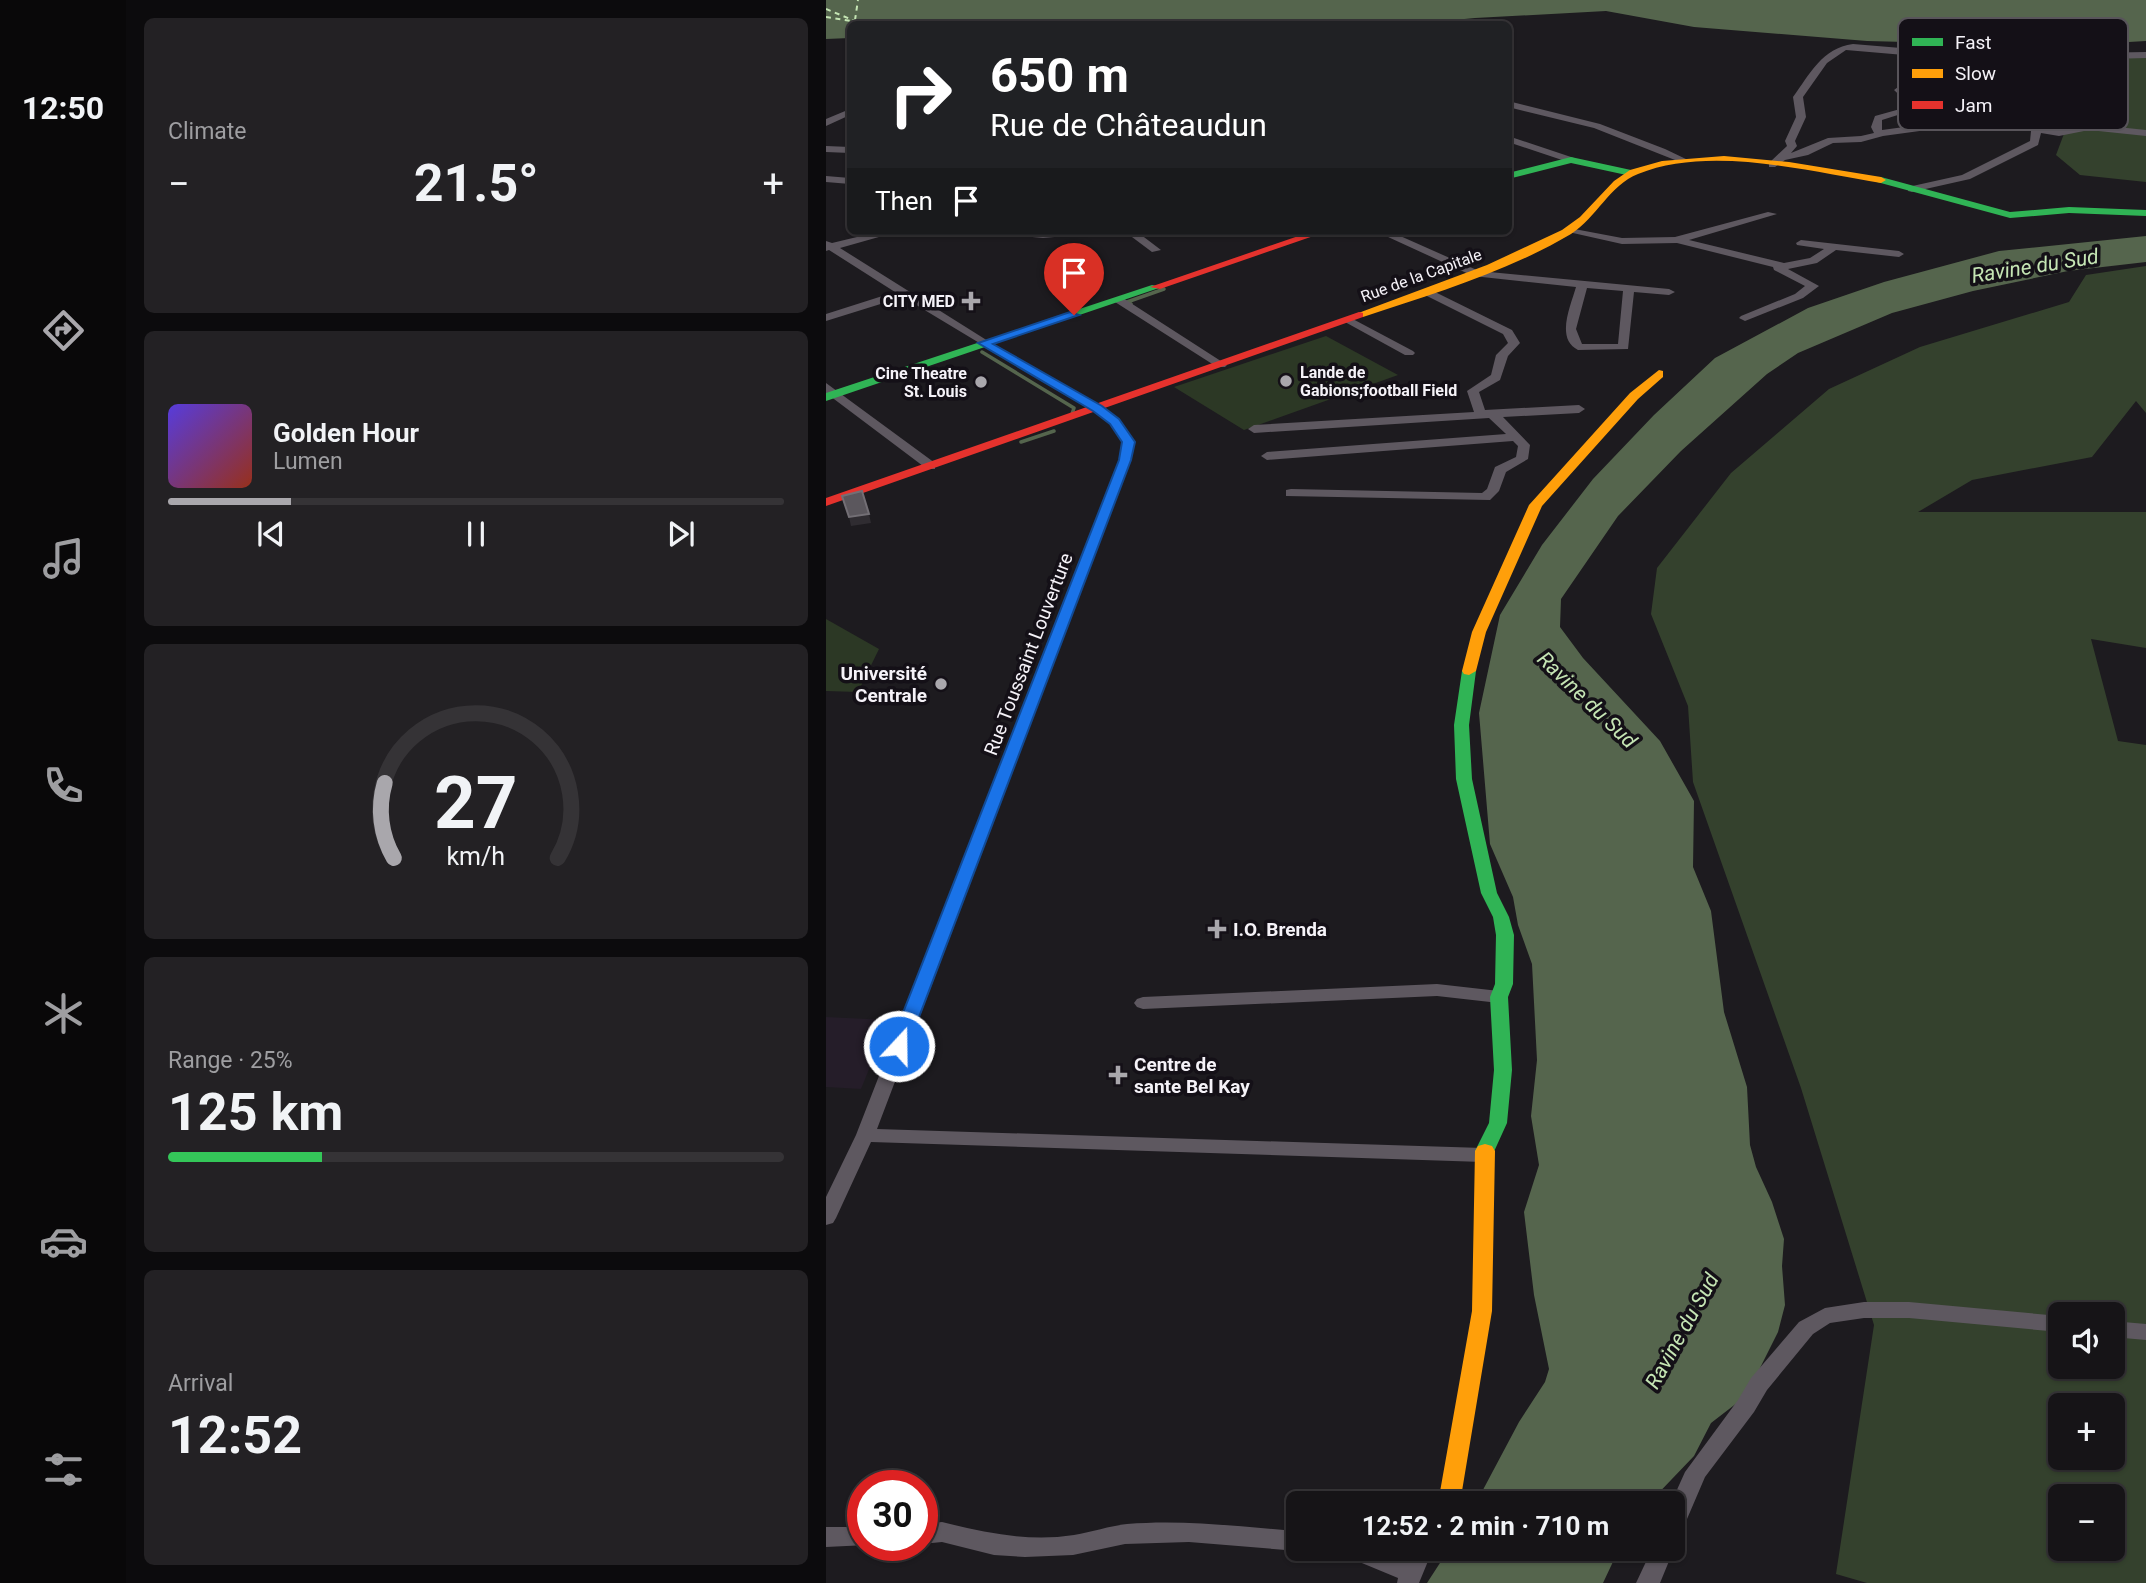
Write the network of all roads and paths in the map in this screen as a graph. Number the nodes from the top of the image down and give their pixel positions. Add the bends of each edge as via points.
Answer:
1 (1898, 52) edge
2 (2146, 55) edge
3 (2128, 56) edge
4 (1512, 105) edge
5 (1898, 112) edge
6 (847, 113) edge
7 (826, 123) edge
8 (1903, 130) edge
9 (2031, 130) edge
10 (2076, 130) edge
11 (2118, 130) edge
12 (2036, 131) junction
13 (1881, 133) junction
14 (2146, 133) edge
15 (1512, 140) edge
16 (826, 149) edge
17 (847, 150) edge
18 (1571, 160) junction
19 (1683, 160) junction
20 (1777, 162) junction
21 (1631, 173) junction
22 (1512, 175) edge
23 (826, 179) edge
24 (847, 181) edge
25 (1912, 189) junction
26 (2146, 213) edge
27 (1772, 214) dead end
28 (1569, 231) junction
29 (877, 235) edge
30 (1135, 235) edge
31 (1311, 235) edge
32 (1389, 235) edge
33 (1677, 240) junction
34 (1801, 243) dead end
35 (827, 246) edge
36 (1834, 247) junction
37 (1156, 250) dead end
38 (1899, 254) dead end
39 (1773, 265) junction
40 (1478, 274) junction
41 (1583, 284) junction
42 (1629, 289) junction
43 (1427, 292) junction
44 (1669, 292) dead end
45 (904, 293) junction
46 (1119, 300) junction
47 (826, 318) edge
48 (1745, 318) dead end
49 (1349, 320) junction
50 (984, 343) junction
51 (1409, 353) dead end
52 (1222, 365) junction
53 (1658, 374) dead end
54 (829, 392) edge
55 (1098, 409) junction
56 (1579, 409) dead end
57 (1490, 415) junction
58 (1254, 429) dead end
59 (1516, 437) junction
60 (1267, 456) dead end
61 (931, 466) junction
62 (1291, 493) dead end
63 (826, 502) edge
64 (1499, 997) junction
65 (1143, 1003) dead end
66 (865, 1135) junction
67 (1483, 1155) junction
68 (826, 1218) edge
69 (2048, 1323) edge
70 (2125, 1330) edge
71 (2146, 1332) edge
72 (1451, 1491) edge
73 (1685, 1498) edge
74 (938, 1532) edge
75 (826, 1537) edge
76 (847, 1537) edge
77 (1286, 1540) edge
78 (1376, 1561) edge
79 (1417, 1561) edge
80 (1658, 1561) edge
81 (1409, 1578) edge
82 (1648, 1583) edge

1 - 20 street via 1846,48 1831,55 1798,97 1801,117 1792,146
2 - 3 street
4 - 19 street via 1630,136
5 - 13 street via 1878,118 1876,127
6 - 7 street
8 - 13 street
9 - 12 street
10 - 12 street
11 - 14 street
12 - 25 street via 2035,143 1966,177
13 - 20 street via 1867,139 1831,140
15 - 18 street
16 - 17 street
18 - 21 street
18 - 22 street
19 - 20 street, Rue de la Capitale
19 - 21 street, Rue de la Capitale
20 - 25 street, Rue de la Capitale
21 - 28 street, Rue de la Capitale
23 - 24 street
25 - 26 street, Rue de la Capitale via 2010,215 2068,210
27 - 33 street
28 - 33 street via 1622,242
28 - 40 street, Rue de la Capitale
29 - 35 street
30 - 37 street
31 - 46 street
32 - 40 street
33 - 39 street
34 - 36 street
35 - 45 street, Rue Toussaint Louverture
36 - 38 street
36 - 39 street via 1813,261
39 - 48 street via 1813,286
40 - 41 street
40 - 43 street, Rue de la Capitale
41 - 42 street
41 - 42 street via 1570,329 1578,347 1623,348
42 - 44 street
43 - 49 street, Rue de la Capitale
43 - 57 street via 1512,337 1514,343 1502,355 1496,377 1473,390 1480,412
45 - 47 street
45 - 50 street, Rue Toussaint Louverture
46 - 50 street
46 - 52 street
49 - 51 street
49 - 52 street, Rue de la Capitale
50 - 54 street
50 - 55 street, Rue Toussaint Louverture
52 - 55 street, Rue de la Capitale
53 - 64 street via 1536,505 1479,632 1469,667 1463,704 1463,789 1489,893 1506,935 1504,984
54 - 61 street
55 - 61 street, Rue de la Capitale
55 - 66 street, Rue Toussaint Louverture via 1129,442 1125,460
56 - 57 street
57 - 58 street
57 - 59 street
59 - 60 street
59 - 62 street via 1524,444 1522,459 1500,470 1493,491 1485,497
61 - 63 street, Rue de la Capitale
64 - 65 street via 1437,990
64 - 67 street via 1503,1070 1498,1123
66 - 67 street
66 - 68 street, Rue Toussaint Louverture
67 - 72 street via 1482,1311
69 - 73 street via 1909,1310 1825,1316 1798,1337 1759,1384 1696,1472
70 - 71 street
74 - 77 street via 1025,1547 1073,1545 1125,1534 1189,1532
75 - 76 street
78 - 81 street
79 - 81 street
80 - 82 street

